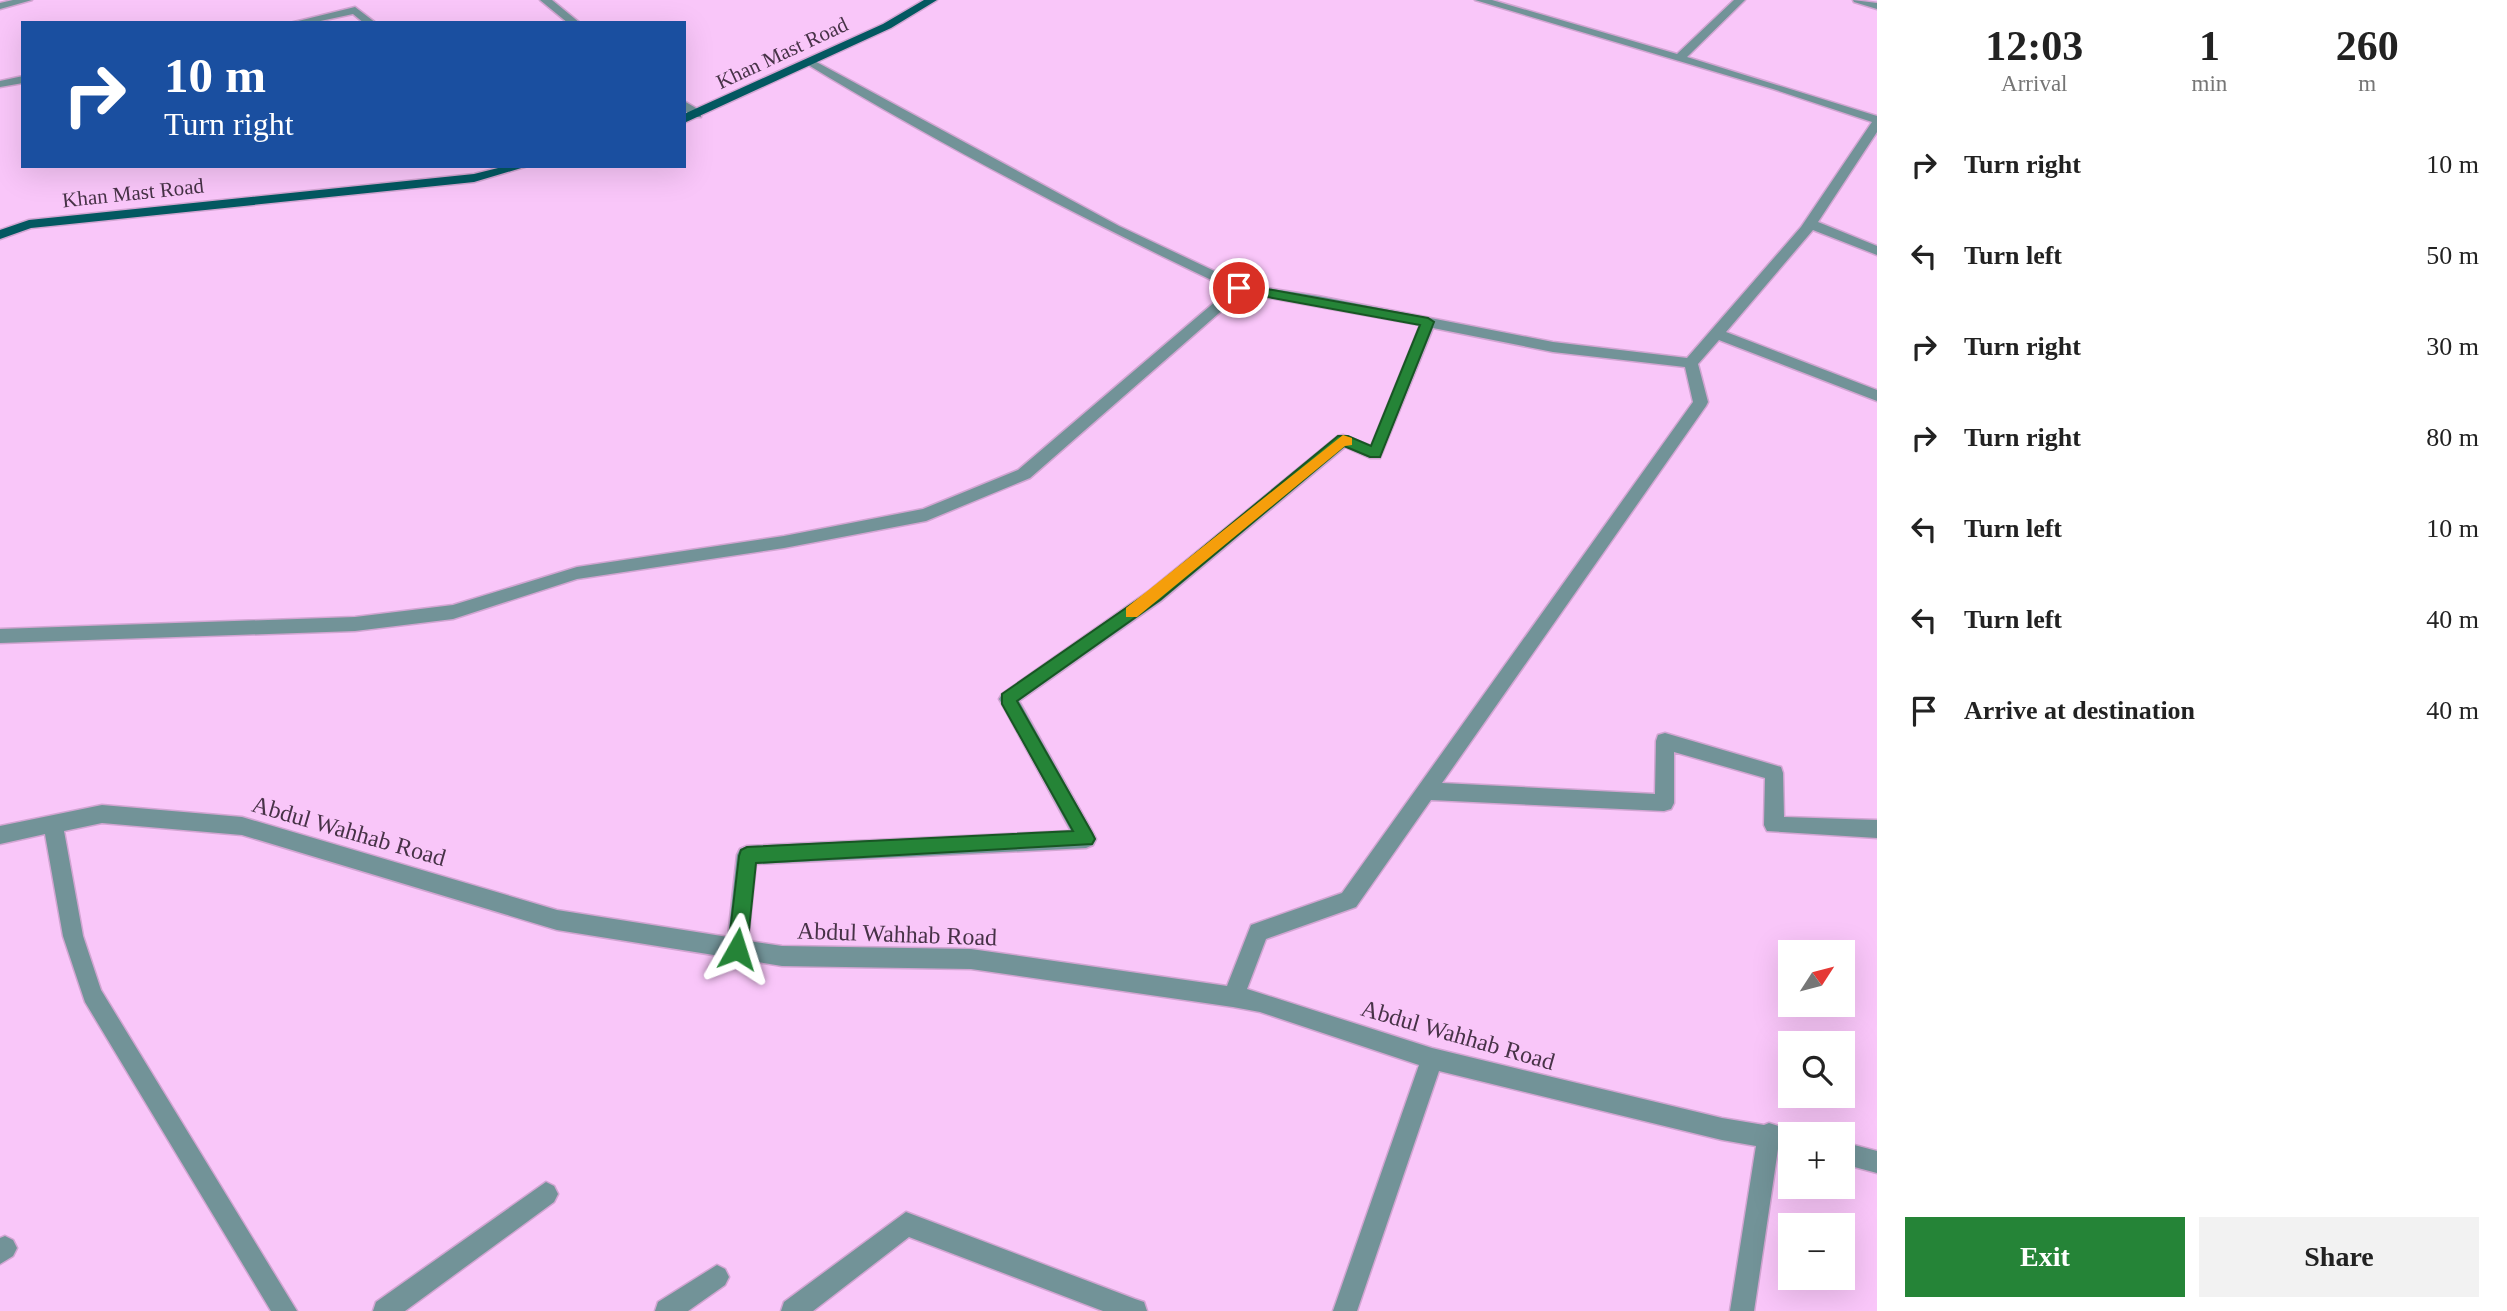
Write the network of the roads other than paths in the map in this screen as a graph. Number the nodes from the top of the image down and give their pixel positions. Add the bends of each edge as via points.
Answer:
1 (27, 0) edge
2 (545, 0) edge
3 (932, 0) edge
4 (1480, 0) edge
5 (1741, 0) edge
6 (1858, 0) edge
7 (0, 6) edge
8 (1877, 6) edge
9 (304, 21) edge
10 (368, 21) edge
11 (572, 21) edge
12 (1680, 58) junction
13 (809, 61) junction
14 (21, 79) edge
15 (2, 84) dead end
16 (686, 106) edge
17 (697, 114) junction
18 (686, 118) edge
19 (1877, 122) edge
20 (488, 170) edge
21 (1810, 223) junction
22 (0, 235) edge
23 (1877, 251) edge
24 (1239, 288) junction
25 (1428, 322) junction
26 (1717, 334) junction
27 (1691, 363) junction
28 (1877, 396) edge
29 (0, 636) edge
30 (1427, 791) junction
31 (53, 824) junction
32 (1877, 829) edge
33 (0, 835) edge
34 (737, 949) junction
35 (1233, 997) junction
36 (1432, 1059) junction
37 (1778, 1137) edge
38 (1778, 1142) edge
39 (1855, 1156) edge
40 (1877, 1162) edge
41 (546, 1194) dead end
42 (717, 1277) dead end
43 (285, 1311) edge
44 (385, 1311) edge
45 (667, 1311) edge
46 (793, 1311) edge
47 (1135, 1311) edge
48 (1345, 1311) edge
49 (1742, 1311) edge

1 - 7 street
2 - 11 street
3 - 13 main road, Khan Mast Road
4 - 12 street
5 - 12 street
6 - 8 street
9 - 10 street via 355,10
12 - 19 street
13 - 17 main road, Khan Mast Road
13 - 24 street via 1114,229
14 - 15 street
16 - 17 street
17 - 18 main road, Khan Mast Road
19 - 21 street
20 - 22 main road, Khan Mast Road via 29,224
21 - 23 street
21 - 26 street
24 - 25 street
24 - 29 street via 1024,474 926,516 577,573 453,611 355,624
25 - 27 street via 1553,346
25 - 34 street via 1375,454 1343,440 1155,596 1008,699 1086,839 747,856
26 - 27 street
26 - 28 street
27 - 30 street via 1701,401
30 - 32 street via 1664,803 1665,741 1773,773 1774,825
30 - 35 street via 1349,900 1258,932
31 - 33 street, Abdul Wahhab Road
31 - 34 street, Abdul Wahhab Road via 102,814 242,825 557,920
31 - 43 street via 73,936 92,995
34 - 35 street, Abdul Wahhab Road via 782,956 971,959
35 - 36 street, Abdul Wahhab Road
36 - 37 street, Abdul Wahhab Road via 1722,1129
36 - 48 street
38 - 49 street
39 - 40 street
41 - 44 street
42 - 45 street
46 - 47 street via 905,1224

